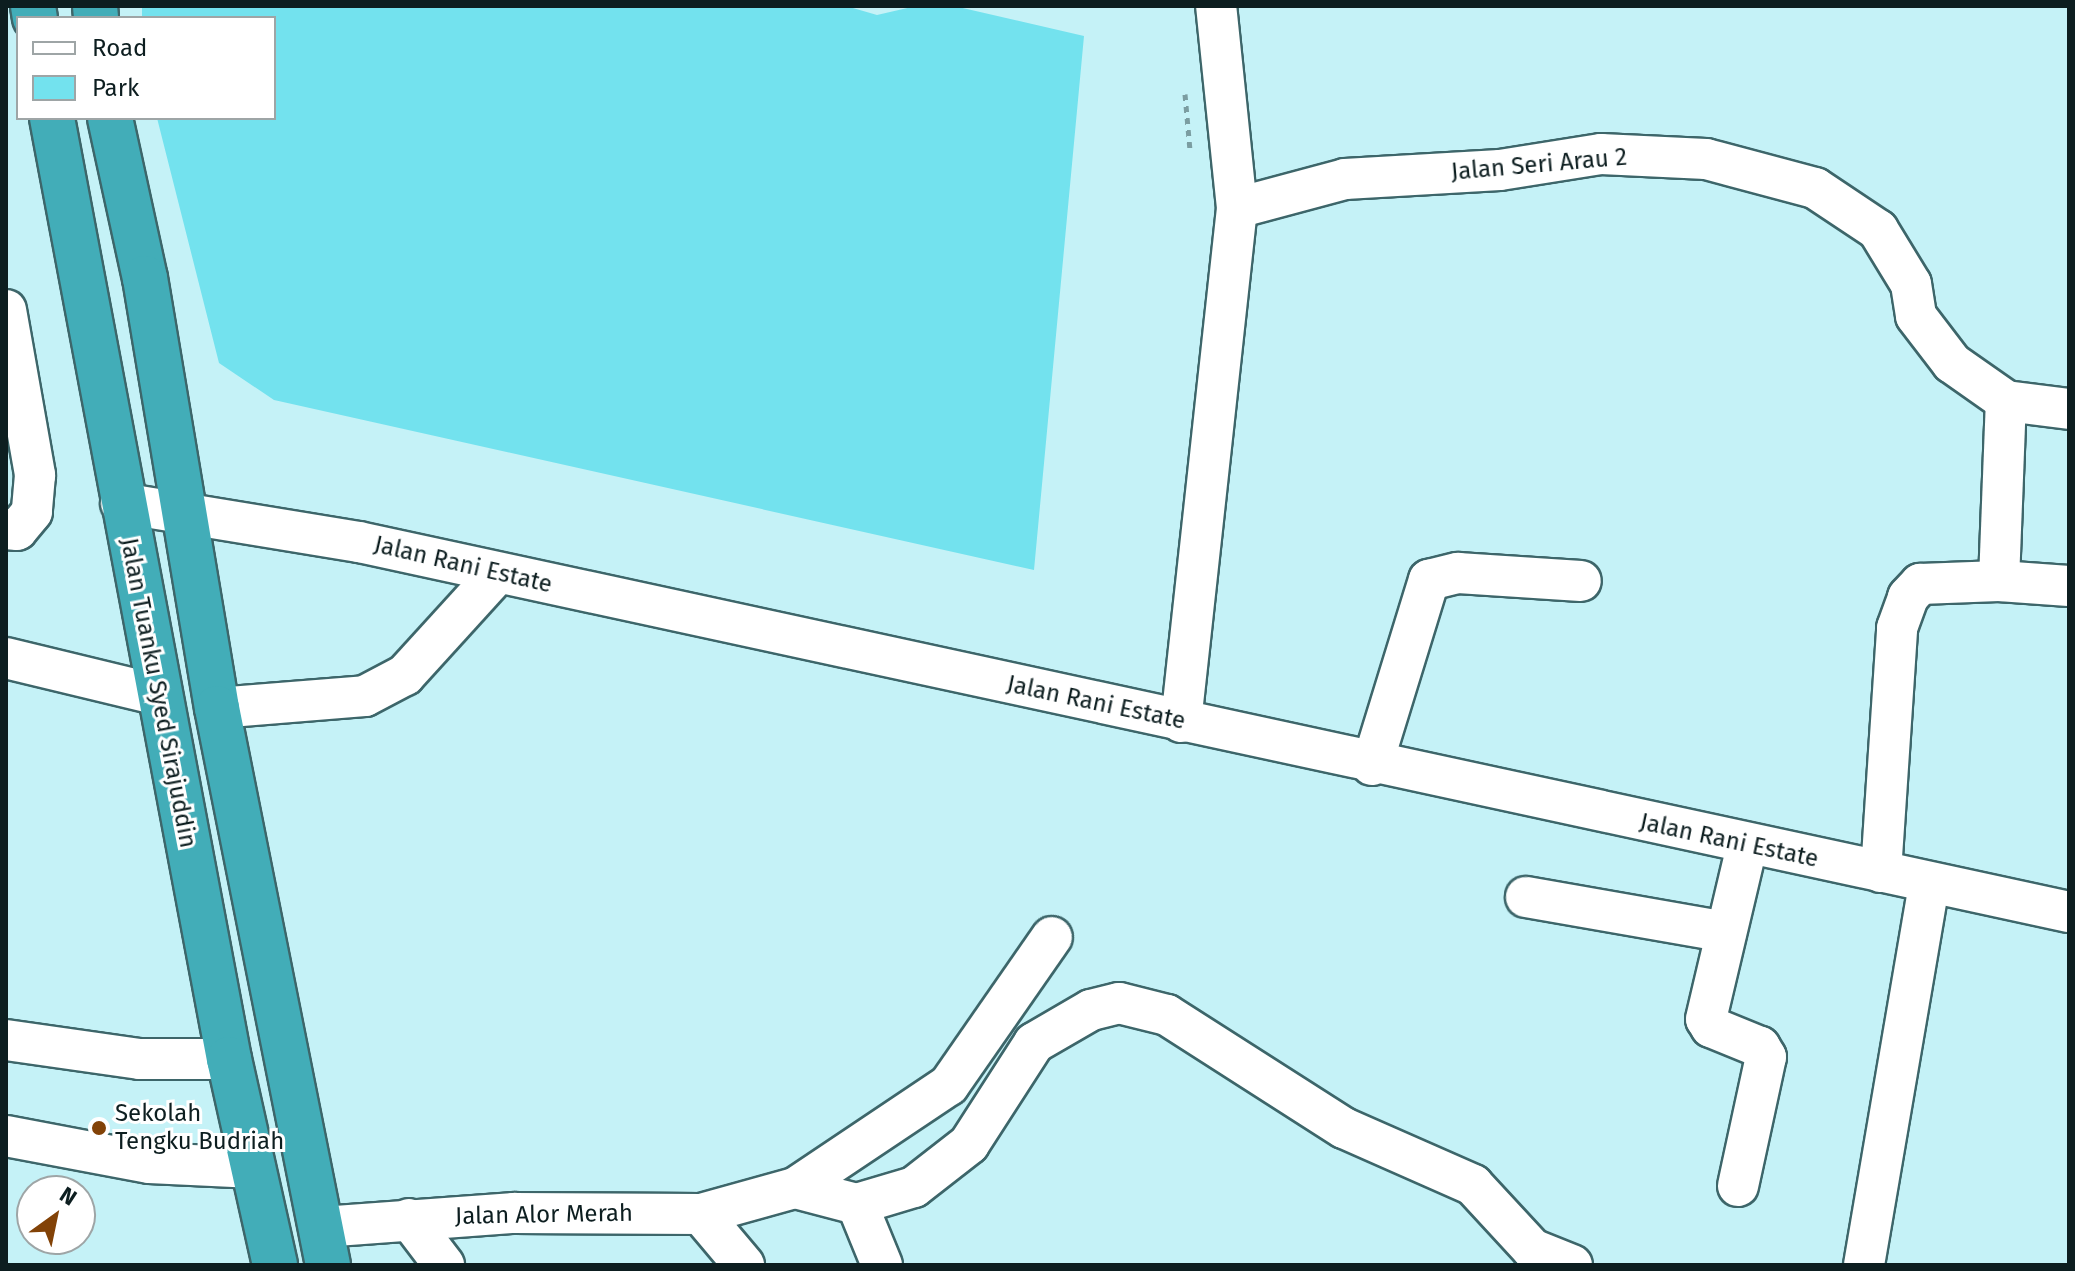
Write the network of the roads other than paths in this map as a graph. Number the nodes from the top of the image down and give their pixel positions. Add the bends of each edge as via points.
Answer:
1 (1216, 6) edge
2 (52, 120) edge
3 (110, 120) edge
4 (1237, 208) junction
5 (6, 310) edge
6 (2006, 401) junction
7 (2069, 409) edge
8 (121, 503) junction
9 (185, 510) junction
10 (6, 529) edge
11 (497, 574) junction
12 (1581, 581) dead end
13 (1999, 581) junction
14 (2069, 586) edge
15 (6, 658) edge
16 (159, 695) junction
17 (217, 708) junction
18 (1181, 722) junction
19 (1372, 765) junction
20 (1747, 846) junction
21 (1881, 872) junction
22 (1929, 884) junction
23 (1526, 897) dead end
24 (2069, 912) edge
25 (1726, 932) junction
26 (1052, 937) dead end
27 (6, 1040) edge
28 (229, 1059) junction
29 (6, 1136) edge
30 (255, 1168) junction
31 (1738, 1186) dead end
32 (795, 1188) junction
33 (857, 1204) junction
34 (701, 1214) junction
35 (409, 1219) junction
36 (325, 1246) edge
37 (275, 1265) edge
38 (444, 1265) edge
39 (744, 1265) edge
40 (882, 1265) edge
41 (1572, 1265) edge
42 (1864, 1265) edge

1 - 4 street
2 - 8 highway, Jalan Tuanku Syed Sirajuddin
3 - 9 highway via 145,278
4 - 6 street, Jalan Seri Arau 2 via 1345,179 1500,170 1601,154 1706,159 1815,188 1878,230 1911,284 1916,316 1929,340
4 - 18 street
5 - 10 street via 35,475 32,512 17,530
6 - 7 street, Jalan Seri Arau 2
6 - 13 street
8 - 9 street, Jalan Rani Estate
8 - 16 highway, Jalan Tuanku Syed Sirajuddin
9 - 11 street, Jalan Rani Estate
9 - 17 highway
11 - 17 street via 405,675 365,696
11 - 18 street, Jalan Rani Estate
12 - 19 street via 1458,573 1429,580
13 - 14 street
13 - 21 street via 1920,584 1908,597 1897,628
15 - 16 street
16 - 28 highway, Jalan Tuanku Syed Sirajuddin
17 - 36 highway
18 - 19 street, Jalan Rani Estate
19 - 20 street, Jalan Rani Estate
20 - 21 street, Jalan Rani Estate
20 - 25 street
21 - 22 street, Jalan Rani Estate
22 - 24 street, Jalan Rani Estate
22 - 42 street
23 - 25 street
25 - 31 street via 1706,1019 1711,1027 1760,1047 1767,1069
26 - 32 street via 949,1085
27 - 28 street via 140,1059
28 - 30 highway, Jalan Tuanku Syed Sirajuddin
29 - 30 street via 149,1163
30 - 37 highway, Jalan Tuanku Syed Sirajuddin
32 - 33 street
32 - 34 street, Jalan Alor Merah
33 - 40 street
33 - 41 street via 914,1187 969,1144 1034,1043 1080,1016 1119,1003 1167,1015 1344,1128 1473,1185 1532,1249
34 - 35 street, Jalan Alor Merah via 514,1213
34 - 39 street
35 - 36 street, Jalan Alor Merah
35 - 38 street

